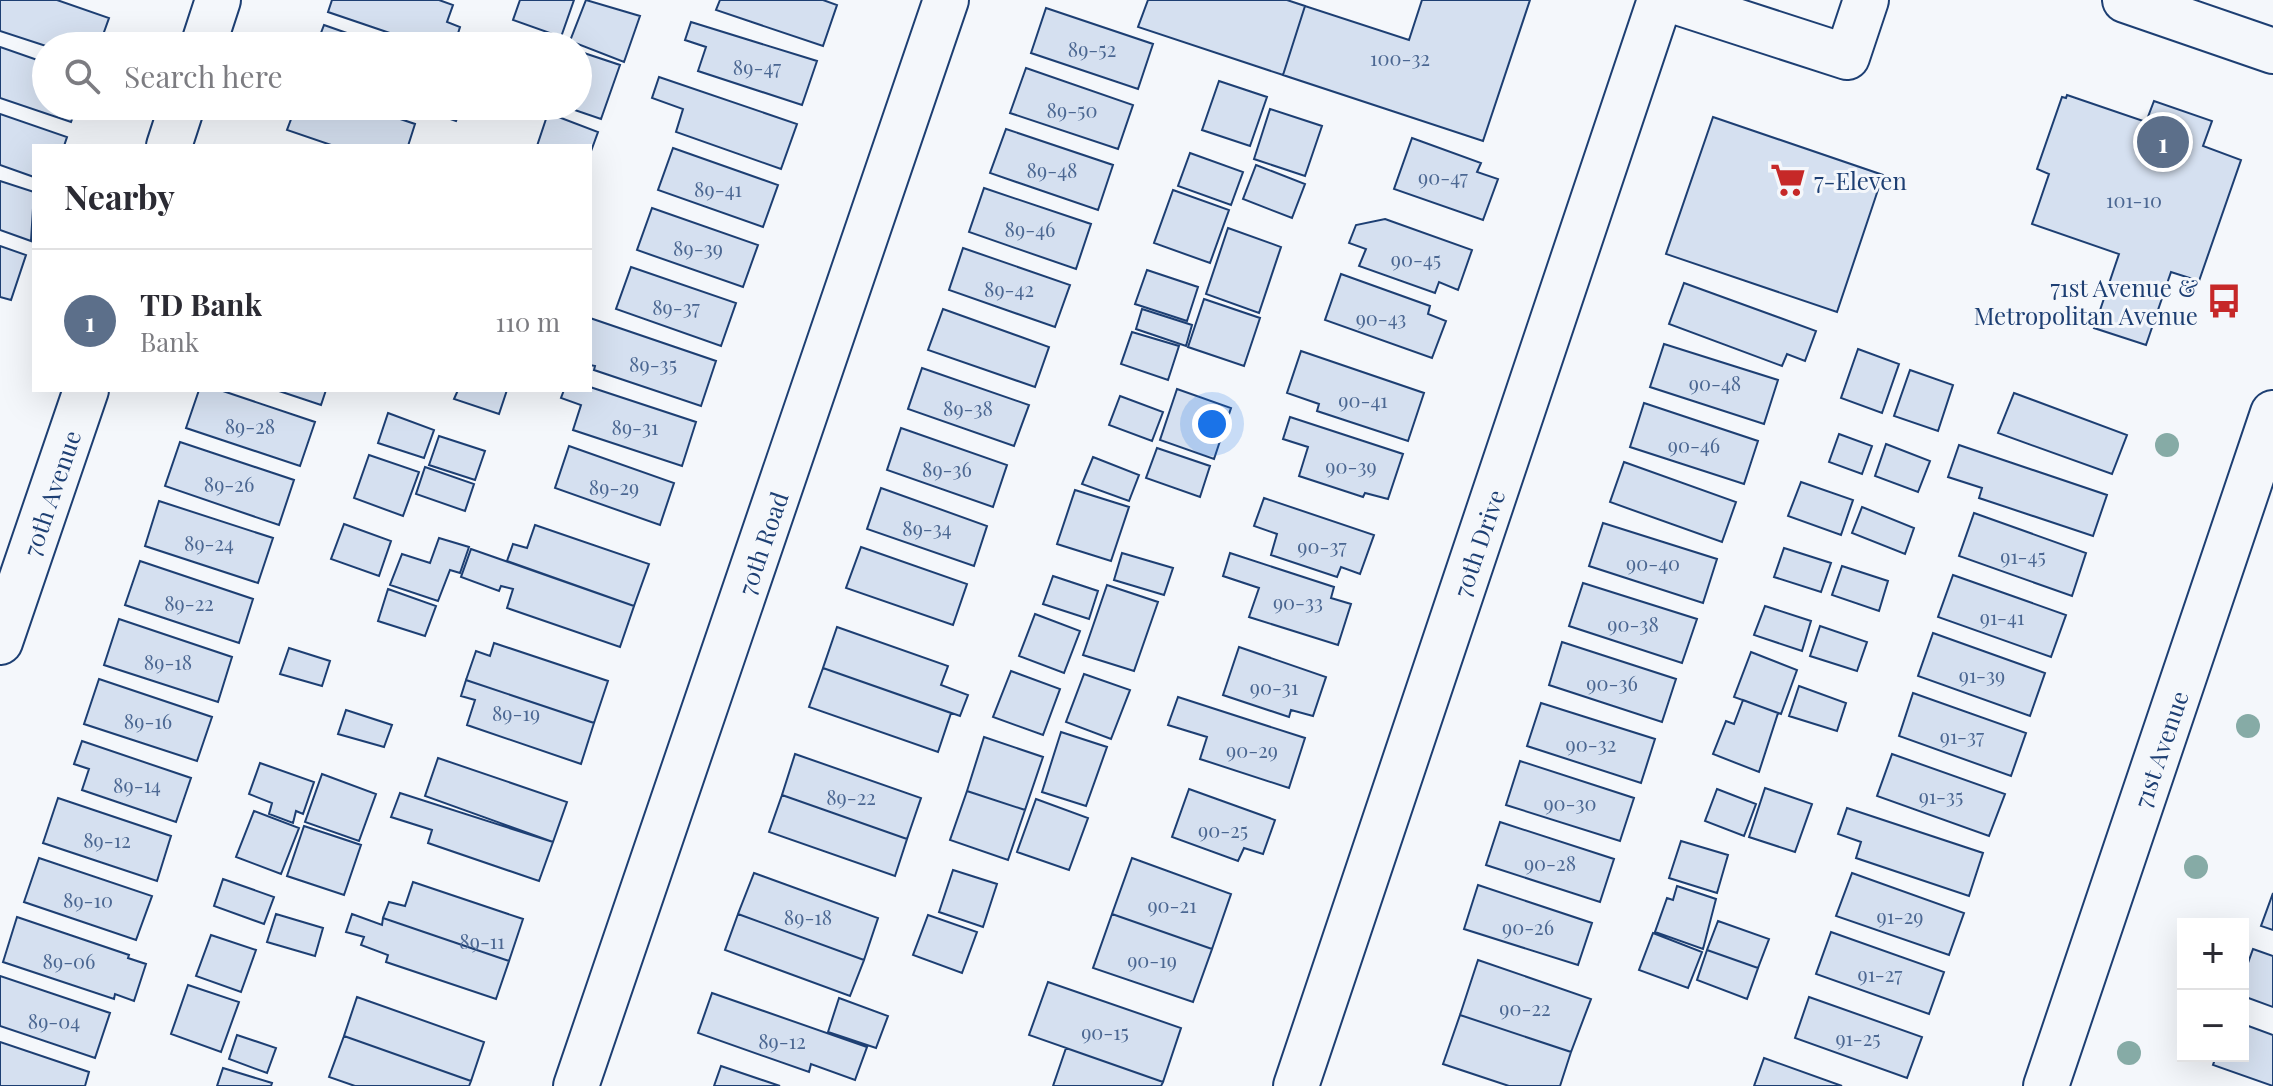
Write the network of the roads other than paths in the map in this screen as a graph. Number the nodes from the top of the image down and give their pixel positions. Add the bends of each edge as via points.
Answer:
1 (218, 0) edge
2 (946, 0) edge
3 (1660, 0) edge
4 (1671, 0) edge
5 (1866, 0) edge
6 (2125, 0) edge
7 (208, 32) edge
8 (2273, 51) edge
9 (177, 120) edge
10 (170, 144) edge
11 (85, 392) edge
12 (2273, 413) edge
13 (0, 642) edge
14 (576, 1086) edge
15 (1296, 1086) edge
16 (2046, 1086) edge

1 - 7 street
2 - 14 street, 70th Road
3 - 15 street, 70th Drive
4 - 5 street via 1847,57
6 - 8 street
9 - 10 street
11 - 13 street, 70th Avenue
12 - 16 street, 71st Avenue

